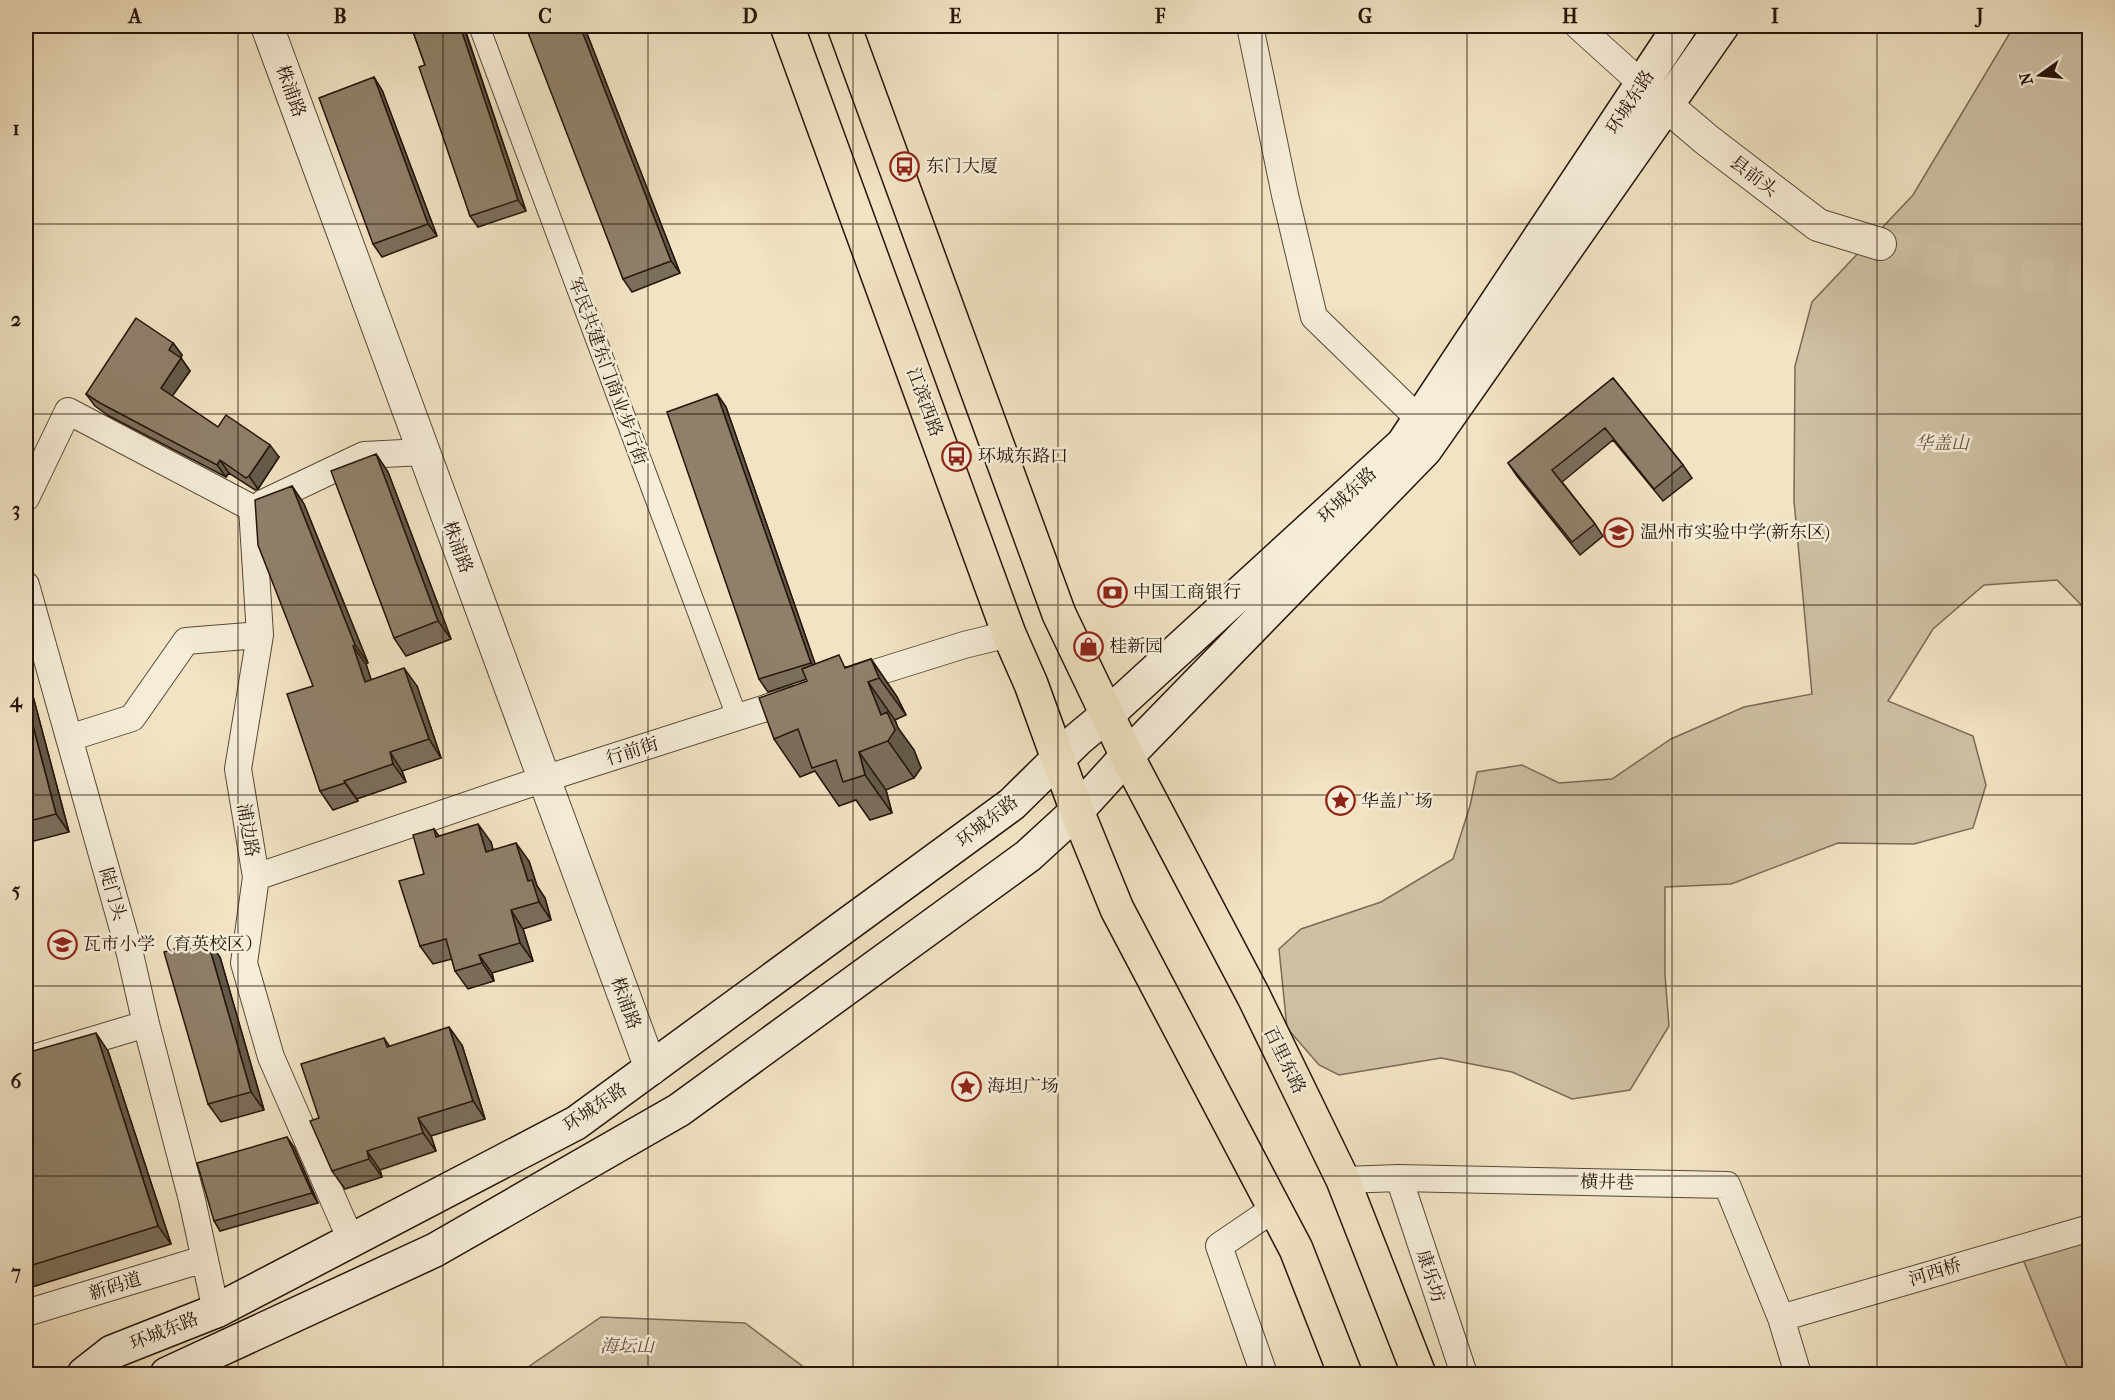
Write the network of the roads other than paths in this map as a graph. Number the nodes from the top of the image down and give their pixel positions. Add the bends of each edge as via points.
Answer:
1 (267, 26) edge
2 (479, 26) edge
3 (788, 26) edge
4 (844, 26) edge
5 (1250, 26) edge
6 (1578, 26) edge
7 (1680, 26) edge
8 (1722, 26) edge
9 (1654, 95) junction
10 (1880, 244) tunnel mouth
11 (1419, 419) junction
12 (423, 452) junction
13 (26, 498) edge
14 (252, 508) junction
15 (26, 585) edge
16 (1010, 634) junction
17 (260, 635) junction
18 (1108, 714) junction
19 (737, 717) junction
20 (69, 738) junction
21 (1127, 756) junction
22 (1058, 758) junction
23 (544, 779) junction
24 (1077, 811) junction
25 (256, 877) junction
26 (146, 1024) junction
27 (26, 1060) edge
28 (651, 1069) junction
29 (1399, 1178) junction
30 (1343, 1180) junction
31 (1275, 1208) junction
32 (2090, 1228) edge
33 (351, 1240) junction
34 (204, 1259) junction
35 (216, 1311) junction
36 (26, 1313) edge
37 (1781, 1318) junction
38 (84, 1374) edge
39 (167, 1374) edge
40 (1264, 1374) edge
41 (1345, 1374) edge
42 (1419, 1374) edge
43 (1464, 1374) edge
44 (1798, 1374) edge

1 - 12 street, 株浦路
2 - 19 street, 军民共建东门商业步行街
3 - 16 main road, 江滨西路
4 - 18 main road via 1059,614
5 - 11 street via 1314,316
6 - 9 street
7 - 9 main road, 环城东路
8 - 9 main road, 环城东路
9 - 10 street, 县前头 via 1818,225
9 - 11 main road, 环城东路
9 - 21 main road, 环城东路 via 1425,450
11 - 18 main road, 环城东路 via 1403,444
12 - 14 street via 364,455
12 - 23 street, 株浦路
13 - 14 street via 68,411
14 - 17 street, 浦边路
15 - 20 street, 陡门头
16 - 19 street, 行前街
16 - 22 main road, 江滨西路
17 - 20 street via 186,641 132,718
17 - 25 street, 浦边路 via 238,769
18 - 21 main road
18 - 22 main road, 环城东路
19 - 23 street, 行前街
20 - 26 street, 陡门头
21 - 24 main road, 环城东路
21 - 30 main road, 百里东路 via 1254,997
22 - 24 main road, 江滨西路
22 - 28 main road, 环城东路 via 1012,804
23 - 25 street, 行前街
23 - 28 street, 株浦路
24 - 31 main road via 1118,909
24 - 39 main road, 环城东路 via 1029,856 679,1110 435,1250
25 - 33 street, 浦边路 via 244,963 271,1058
26 - 27 street
26 - 34 street, 陡门头
28 - 33 main road, 环城东路 via 576,1122
29 - 30 street, 横井巷
29 - 37 street, 横井巷 via 1727,1185
29 - 43 street, 康乐坊
30 - 42 main road, 百里东路
31 - 40 street via 1219,1246
31 - 41 main road via 1296,1249
32 - 37 street, 河西桥
33 - 35 main road, 环城东路
34 - 35 street, 陡门头
34 - 36 street, 新码道
35 - 38 main road, 环城东路 via 112,1352
37 - 44 street

